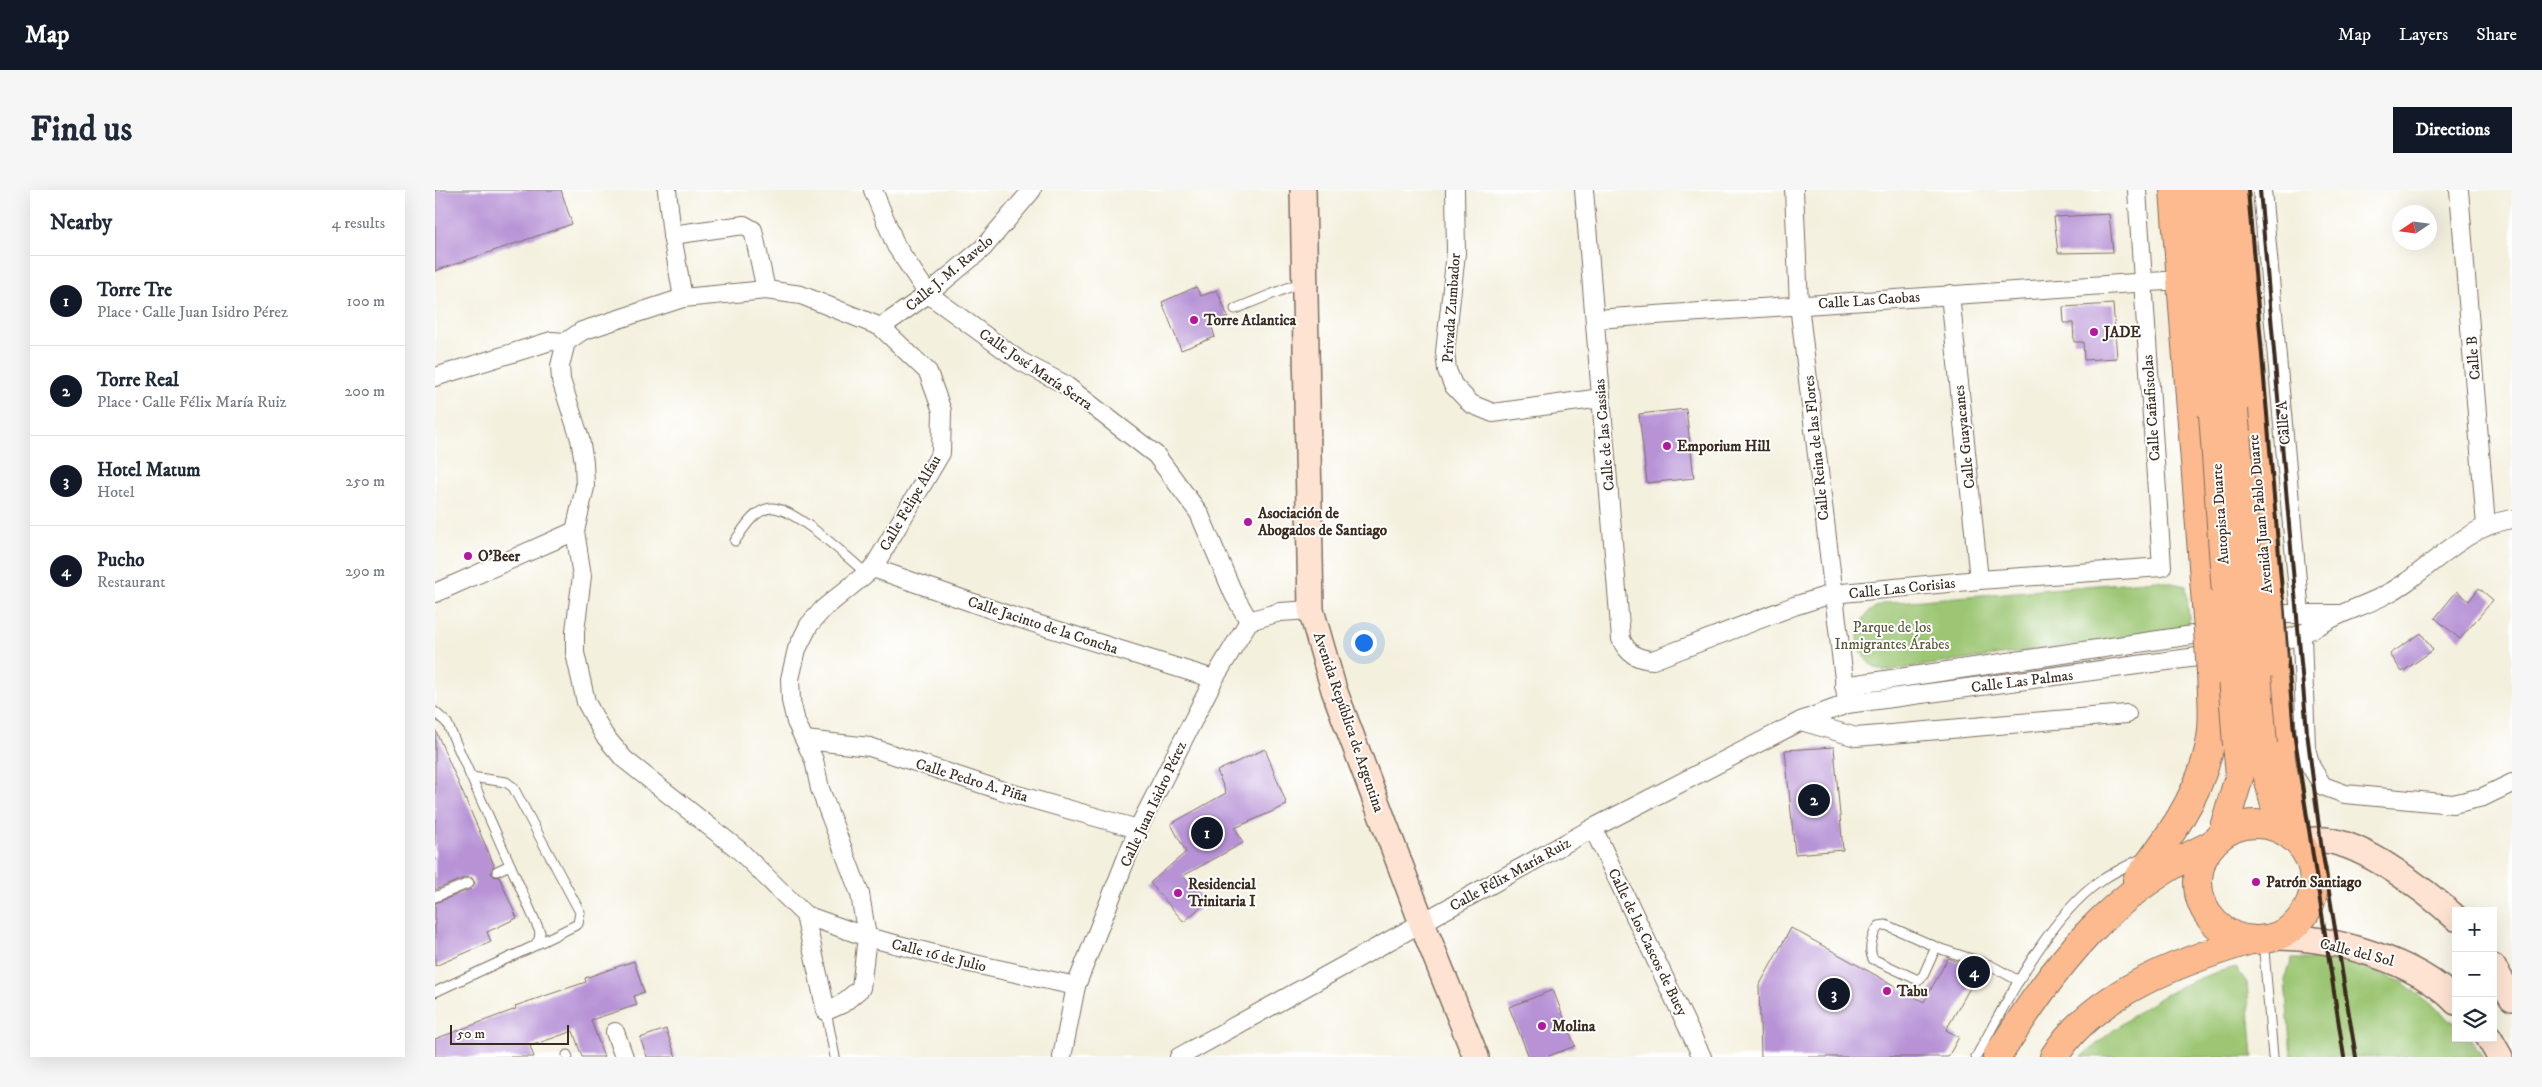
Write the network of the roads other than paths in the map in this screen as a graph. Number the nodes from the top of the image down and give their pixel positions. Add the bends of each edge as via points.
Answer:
1 (667, 190) edge
2 (873, 190) edge
3 (1032, 190) edge
4 (1303, 190) edge
5 (1455, 190) edge
6 (1584, 190) edge
7 (1794, 190) edge
8 (2137, 190) edge
9 (2174, 190) edge
10 (2197, 190) edge
11 (2217, 190) edge
12 (2233, 190) edge
13 (2262, 190) edge
14 (2459, 190) edge
15 (2266, 232) junction
16 (2237, 234) junction
17 (672, 235) junction
18 (2180, 280) junction
19 (1305, 281) junction
20 (2143, 282) junction
21 (766, 290) junction
22 (927, 294) junction
23 (1950, 294) junction
24 (683, 298) junction
25 (1799, 305) junction
26 (1235, 310) dead end
27 (1596, 319) junction
28 (881, 327) junction
29 (566, 342) junction
30 (435, 378) edge
31 (1601, 398) junction
32 (2512, 519) edge
33 (2486, 526) junction
34 (575, 531) junction
35 (735, 541) dead end
36 (2162, 567) joint
37 (870, 571) junction
38 (1979, 580) junction
39 (435, 593) edge
40 (1832, 594) junction
41 (2284, 609) junction
42 (1311, 610) junction
43 (2340, 614) junction
44 (1249, 622) junction
45 (2193, 635) dead end
46 (1653, 660) joint
47 (2204, 664) junction
48 (1214, 679) junction
49 (1844, 686) junction
50 (1847, 704) junction
51 (435, 712) edge
52 (2127, 714) dead end
53 (1801, 722) junction
54 (805, 740) junction
55 (2250, 744) junction
56 (471, 777) junction
57 (2512, 783) edge
58 (1593, 828) junction
59 (1138, 829) junction
60 (2291, 836) junction
61 (2216, 840) junction
62 (2159, 850) junction
63 (510, 866) junction
64 (497, 871) dead end
65 (469, 883) dead end
66 (2126, 896) junction
67 (435, 897) edge
68 (2452, 914) edge
69 (805, 915) junction
70 (1421, 923) junction
71 (867, 937) junction
72 (2263, 938) junction
73 (534, 946) junction
74 (1936, 947) junction
75 (2497, 974) edge
76 (2019, 981) junction
77 (1076, 986) junction
78 (435, 992) edge
79 (2452, 998) edge
80 (2512, 998) edge
81 (826, 1011) junction
82 (615, 1032) dead end
83 (2491, 1042) edge
84 (624, 1057) edge
85 (835, 1057) edge
86 (1062, 1057) edge
87 (1179, 1057) edge
88 (1476, 1057) edge
89 (1702, 1057) edge
90 (1976, 1057) edge
91 (1997, 1057) edge
92 (2055, 1057) edge
93 (2273, 1057) edge
94 (2500, 1057) edge

1 - 17 street
2 - 22 street, Calle José María Serra via 896,246
3 - 22 street, Calle J. M. Ravelo via 983,248
4 - 19 main road, Avenida República de Argentina
5 - 31 street, Privada Zumbador via 1456,253 1445,352 1453,385 1471,404 1493,413
6 - 27 street, Calle de las Cassias
7 - 25 street, Calle Reina de las Flores
8 - 20 street, Calle Cañafistolas
9 - 18 main road
10 - 55 main road, Autopista Duarte, bridge
11 - 55 main road, Autopista Duarte, bridge
12 - 16 main road, Avenida Juan Pablo Duarte
13 - 15 street, Calle A
14 - 33 street, Calle B
15 - 16 street
15 - 41 street, Calle A
16 - 41 main road, Avenida Juan Pablo Duarte
17 - 21 street via 744,225 753,230
17 - 24 street
18 - 20 street, Calle Las Caobas
18 - 47 main road, bridge via 2206,604
19 - 26 lane
19 - 42 main road, Avenida República de Argentina
20 - 23 street, Calle Las Caobas
20 - 36 street, Calle Cañafistolas
21 - 24 street, Calle Felipe Alfau
21 - 28 street, Calle Felipe Alfau via 801,294
22 - 28 street, Calle J. M. Ravelo
22 - 44 street, Calle José María Serra via 1020,361 1064,384 1156,455 1199,513
23 - 25 street, Calle Las Caobas
23 - 38 street, Calle Guayacanes
24 - 29 street, Calle Felipe Alfau via 582,331
25 - 27 street, Calle Las Caobas
25 - 40 street, Calle Reina de las Flores
27 - 31 street, Calle de las Cassias
28 - 37 street, Calle Felipe Alfau via 928,372 942,411 941,453
29 - 30 street, Calle Felipe Alfau via 551,341
29 - 34 street via 560,366 561,380 584,462 585,487
31 - 46 street, Calle de las Cassias via 1621,639 1631,654
32 - 33 street
33 - 43 street via 2438,556 2404,584
34 - 39 street
34 - 69 street via 582,576 575,631 578,673 586,702 604,736 624,759 739,850
35 - 37 lane via 753,516 771,508 785,511
36 - 38 street, Calle Las Corisias
37 - 48 street, Calle Jacinto de la Concha
37 - 54 street, Calle Felipe Alfau via 823,609 809,625 797,648 790,679 791,701
38 - 40 street, Calle Las Corisias
40 - 46 street, Calle Las Corisias
40 - 49 street, Calle Reina de las Flores
41 - 43 street
41 - 60 main road, Avenida Juan Pablo Duarte, bridge via 2273,662
42 - 44 street via 1280,612
42 - 70 main road, Avenida República de Argentina via 1334,690
43 - 57 street via 2295,637 2306,748 2311,767 2323,786 2334,792 2453,804 2483,797
44 - 48 street, Calle Juan Isidro Pérez
45 - 49 street, Calle Las Palmas
47 - 50 street, Calle Las Palmas
47 - 62 main road via 2213,708 2210,748 2188,806
48 - 59 street, Calle Juan Isidro Pérez
49 - 50 street, Calle Reina de las Flores
50 - 53 street, Calle Félix María Ruiz
51 - 56 lane via 447,724
52 - 53 street via 1856,737
53 - 58 street, Calle Félix María Ruiz
54 - 59 street, Calle Pedro A. Piña via 870,747
54 - 71 street, Calle Felipe Alfau via 855,878
55 - 60 main road, Autopista Duarte via 2264,761
55 - 61 main road, Autopista Duarte
56 - 63 lane
56 - 73 lane via 506,782 513,787 580,912 578,924 573,929
58 - 70 street, Calle Félix María Ruiz
58 - 89 street, Calle de los Cascos de Buey
59 - 77 street, Calle Juan Isidro Pérez
60 - 61 main road via 2266,824 2251,824 2236,827
60 - 68 main road via 2327,840 2357,850 2425,890
60 - 72 main road via 2310,860 2313,892 2299,920 2287,931
61 - 66 main road
61 - 72 main road via 2202,860 2198,878 2200,896 2207,912 2219,926 2233,935
62 - 66 main road
62 - 76 lane via 2124,867 2090,890 2055,927
63 - 64 lane
63 - 73 lane via 540,932
65 - 67 lane
66 - 91 main road via 2088,932 2061,964 2029,1006
69 - 71 street, Calle 16 de Julio
69 - 81 street
70 - 87 street, Calle Félix María Ruiz
70 - 88 main road, Avenida República de Argentina
71 - 77 street, Calle 16 de Julio
71 - 81 street, Calle Felipe Alfau via 861,988 842,1004
72 - 79 main road, Calle del Sol via 2340,945 2383,957 2405,965
72 - 92 main road via 2203,954 2147,979 2101,1008
72 - 93 lane
73 - 78 lane
74 - 74 lane via 1886,925 1875,930 1869,949 1873,958 1918,980
74 - 76 lane via 1990,965
75 - 80 main road
76 - 90 lane
77 - 86 street, Calle Juan Isidro Pérez
81 - 85 lane
82 - 84 street
83 - 94 main road

